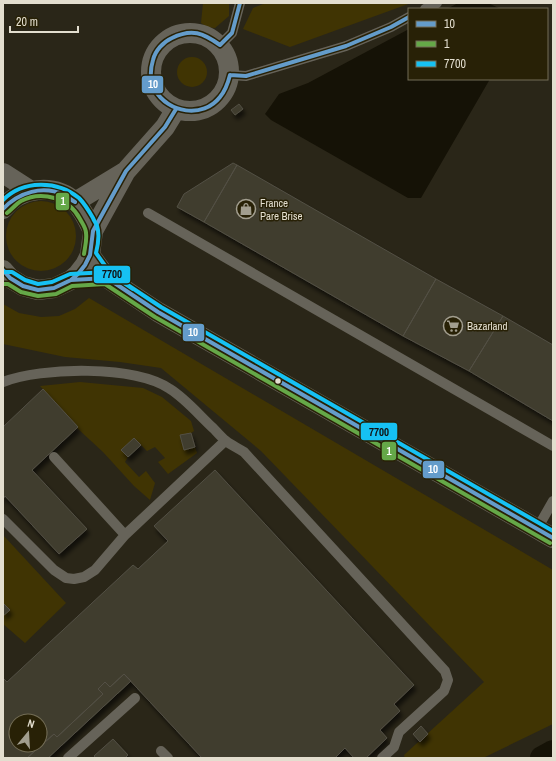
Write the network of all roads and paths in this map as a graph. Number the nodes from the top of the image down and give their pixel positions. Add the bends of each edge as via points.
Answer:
1 (240, 3) edge
2 (437, 3) edge
3 (427, 8) edge
4 (408, 18) edge
5 (220, 45) junction
6 (230, 75) junction
7 (176, 109) junction
8 (126, 171) junction
9 (3, 173) edge
10 (31, 191) junction
11 (75, 202) junction
12 (3, 209) edge
13 (148, 213) dead end
14 (93, 231) junction
15 (90, 255) junction
16 (5, 275) edge
17 (107, 278) junction
18 (71, 280) junction
19 (3, 382) edge
20 (225, 441) junction
21 (553, 446) edge
22 (54, 458) dead end
23 (553, 501) edge
24 (3, 519) edge
25 (545, 533) edge
26 (125, 535) junction
27 (135, 698) dead end
28 (68, 758) edge
29 (382, 758) edge

1 - 5 lane via 232,33
2 - 3 lane
4 - 6 lane via 346,46 246,76
5 - 6 street via 226,54
5 - 7 street via 198,33 172,37 161,45 154,57 151,70 152,84 159,96
6 - 7 street via 227,88 219,100 208,108 195,111
7 - 8 street via 165,127
8 - 11 street
8 - 14 street
9 - 10 street
10 - 11 street via 54,192
10 - 12 street via 18,196
11 - 14 street
13 - 21 lane
14 - 15 street
15 - 17 street
15 - 18 street via 85,265
16 - 18 street via 23,286 38,290 54,288
17 - 18 street
17 - 25 street via 158,312
19 - 20 lane via 25,376 83,371 111,372 153,380 181,397
20 - 26 lane
20 - 29 lane via 244,452 446,671 448,680 444,691 399,732 394,747
22 - 26 lane
23 - 25 lane
24 - 26 lane via 54,570 66,578 84,578 95,570
27 - 28 lane

